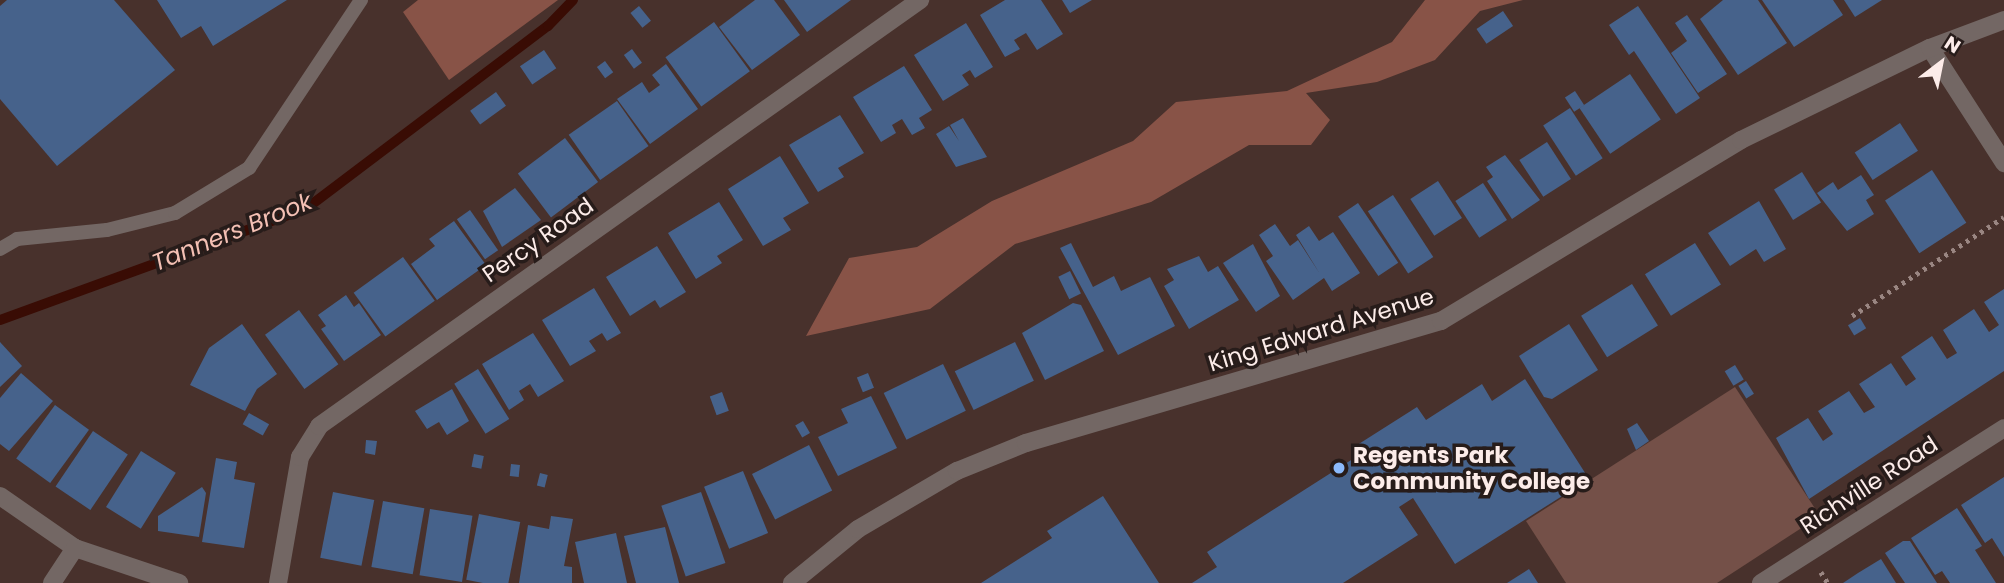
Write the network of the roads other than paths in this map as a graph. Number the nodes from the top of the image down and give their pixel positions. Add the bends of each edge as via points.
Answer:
1 (360, 0) edge
2 (920, 0) edge
3 (2004, 20) edge
4 (1930, 48) junction
5 (2004, 163) edge
6 (0, 249) edge
7 (2004, 428) edge
8 (0, 496) edge
9 (75, 548) junction
10 (52, 583) edge
11 (179, 583) edge
12 (278, 583) edge
13 (792, 583) edge
14 (1761, 583) edge

1 - 6 lane via 249,168 175,213 107,230 17,239
2 - 12 street, Percy Road via 319,426 300,457
3 - 4 street, King Edward Avenue
4 - 5 street
4 - 13 street, King Edward Avenue via 1741,140 1441,321 1027,443 957,471 858,529
7 - 14 street, Richville Road
8 - 9 street
9 - 10 street
9 - 11 street

